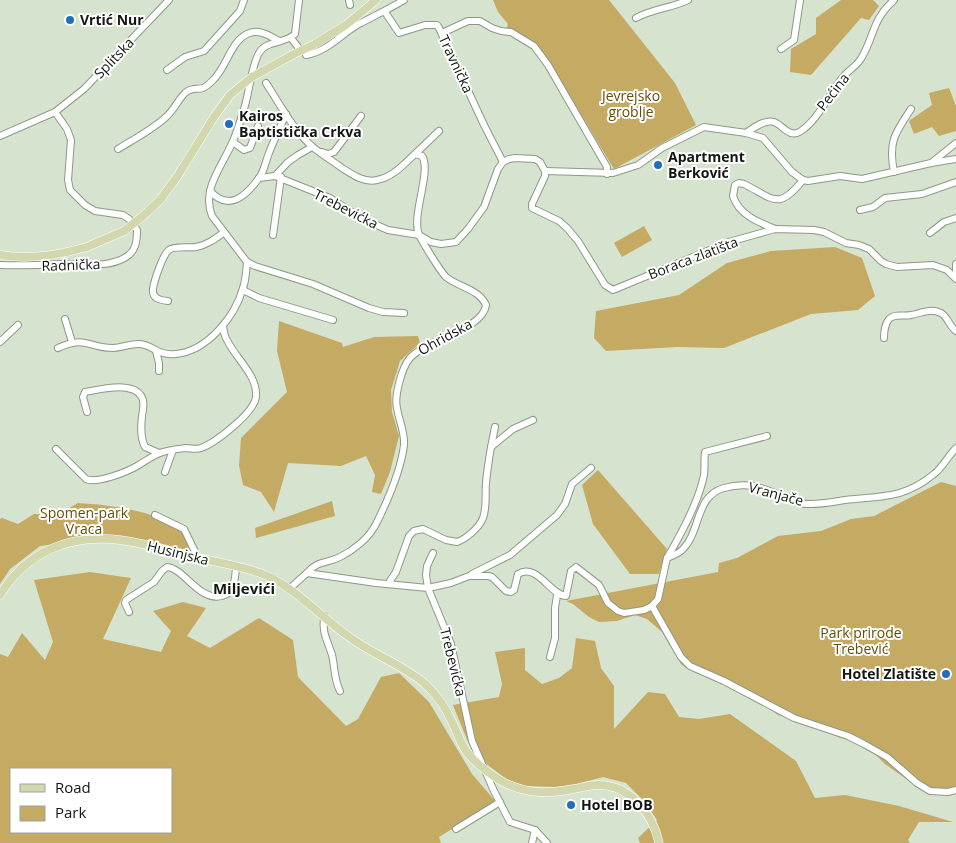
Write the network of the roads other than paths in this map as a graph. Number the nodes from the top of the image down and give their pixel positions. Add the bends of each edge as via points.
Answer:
1 (168, 0) edge
2 (244, 0) edge
3 (299, 0) edge
4 (376, 0) edge
5 (404, 0) edge
6 (688, 0) edge
7 (800, 0) edge
8 (894, 0) edge
9 (385, 12) junction
10 (636, 18) dead end
11 (442, 34) junction
12 (291, 38) junction
13 (279, 41) junction
14 (781, 49) dead end
15 (296, 50) junction
16 (306, 55) dead end
17 (167, 70) dead end
18 (252, 77) junction
19 (266, 83) dead end
20 (911, 109) dead end
21 (54, 112) junction
22 (286, 114) junction
23 (361, 116) dead end
24 (258, 126) dead end
25 (438, 131) dead end
26 (746, 133) junction
27 (0, 136) edge
28 (233, 142) junction
29 (956, 143) edge
30 (118, 149) dead end
31 (315, 149) junction
32 (415, 154) junction
33 (956, 160) edge
34 (503, 162) junction
35 (931, 163) junction
36 (545, 171) junction
37 (894, 172) junction
38 (607, 174) junction
39 (278, 177) junction
40 (259, 178) junction
41 (803, 180) junction
42 (956, 182) edge
43 (210, 191) junction
44 (860, 210) dead end
45 (956, 218) edge
46 (775, 229) junction
47 (223, 233) junction
48 (930, 233) dead end
49 (273, 235) dead end
50 (419, 236) junction
51 (0, 256) edge
52 (247, 262) junction
53 (0, 264) edge
54 (956, 264) edge
55 (956, 274) edge
56 (956, 278) edge
57 (243, 290) junction
58 (168, 301) dead end
59 (404, 313) dead end
60 (65, 319) dead end
61 (334, 320) dead end
62 (18, 325) dead end
63 (223, 326) junction
64 (956, 330) edge
65 (884, 338) dead end
66 (0, 342) edge
67 (72, 342) junction
68 (58, 348) dead end
69 (156, 352) junction
70 (159, 371) dead end
71 (87, 412) dead end
72 (533, 420) dead end
73 (495, 426) dead end
74 (767, 436) dead end
75 (491, 447) junction
76 (956, 448) edge
77 (56, 449) dead end
78 (173, 450) junction
79 (159, 453) junction
80 (591, 468) dead end
81 (165, 472) dead end
82 (155, 515) dead end
83 (434, 553) dead end
84 (198, 558) junction
85 (667, 558) junction
86 (236, 567) junction
87 (307, 573) junction
88 (469, 576) junction
89 (388, 584) junction
90 (428, 588) junction
91 (289, 589) junction
92 (0, 595) edge
93 (557, 595) junction
94 (652, 606) junction
95 (129, 612) dead end
96 (324, 616) junction
97 (550, 657) dead end
98 (340, 691) dead end
99 (485, 770) junction
100 (956, 790) edge
101 (500, 802) junction
102 (456, 829) dead end
103 (535, 830) junction
104 (532, 843) edge
105 (547, 843) edge
106 (659, 843) edge

1 - 21 street, Splitska via 84,89
2 - 17 street via 240,11 204,51 185,57
3 - 12 street via 296,31
4 - 15 main road, bridge via 346,25 315,44
5 - 9 street
6 - 10 street
7 - 14 street via 794,40
8 - 26 street, Pećina via 877,20 861,60 843,76 803,130 792,133 774,121 768,121
9 - 11 street, Travnička via 399,33 433,24
9 - 16 street via 358,25 316,54
11 - 34 street, Travnička
11 - 38 street via 468,21 480,21 501,32 511,32 534,46 607,167
12 - 13 street
12 - 15 street
13 - 18 street via 260,51
13 - 30 street via 258,32 246,34 207,86 190,89 166,117
15 - 18 main road
18 - 28 street
18 - 51 main road, bridge via 221,106 160,200 124,231 87,247 56,255
19 - 22 street
20 - 37 street via 892,141
21 - 27 street
21 - 53 street, Radnička via 71,140 70,190 95,211 127,218 137,230 133,251 114,262 95,265
22 - 31 street
22 - 40 street
23 - 31 street via 332,153
24 - 28 street via 250,148 244,150
25 - 32 street
26 - 38 street via 704,127 662,148 638,165
26 - 41 street via 764,138 792,172
28 - 43 street
29 - 35 street
31 - 32 street via 364,180 386,178
31 - 39 street via 293,158
32 - 50 street via 422,156 425,162
33 - 35 street
34 - 36 street via 515,158 535,159
34 - 50 street, Trebevićka via 484,207 459,240 441,244
35 - 37 street
36 - 38 street
36 - 46 street, Boraca zlatišta via 532,208 567,228 605,285 613,290 729,242
37 - 41 street via 862,179 844,176
39 - 40 street
39 - 49 street
39 - 50 street, Trebevićka via 330,198 388,230
40 - 43 street via 236,201 218,199
41 - 46 street, Boraca zlatišta via 779,200 744,184 735,186 733,196 739,208
42 - 44 street via 922,194 885,198 874,207
43 - 47 street via 209,210
45 - 48 street via 944,222
46 - 56 street, Boraca zlatišta via 824,232 846,243 869,249 886,264 897,267 932,265 947,270
47 - 52 street
47 - 58 street via 206,244 168,250 153,291 156,299
50 - 87 street, Ohridska via 445,276 480,296 486,305 485,311 474,322 411,357 402,374 396,400 404,435 401,461 375,526 354,548 339,558 313,566
52 - 57 street
52 - 59 street via 313,284 369,308
54 - 55 street
57 - 61 street via 259,298
57 - 63 street
60 - 67 street
62 - 66 street
63 - 69 street via 204,344 182,353
63 - 78 street via 228,343 254,384 256,398 238,422 203,448
64 - 65 street via 944,315 925,310 912,315 893,316 888,320
67 - 68 street
67 - 69 street via 114,348 139,344
69 - 70 street
71 - 79 street via 85,392 117,387 132,389 143,400 143,444
72 - 75 street via 513,429
73 - 75 street
74 - 85 street via 705,452 700,486 680,536
75 - 89 street via 483,520 457,542 423,529 414,531
76 - 85 street, Vranjače via 935,473 918,485 892,496 802,503 758,486 722,488 703,505 685,548
77 - 79 street via 90,481 134,468
78 - 79 street
78 - 81 street
80 - 88 street via 572,484 557,515 510,555
82 - 84 street via 184,529
83 - 90 street, Trebevićka via 427,566
84 - 86 main road, Husinjska
84 - 92 main road, Husinjska via 124,540 77,541 37,555 21,567
85 - 94 street via 658,600
86 - 91 main road, Husinjska via 265,575
86 - 95 street via 232,589 229,594 219,597 204,593 174,569 167,568 154,582 126,600
87 - 89 street
87 - 91 street, Ohridska
88 - 90 street
88 - 93 street via 492,577 511,592 518,574 524,572 542,578
89 - 90 street
90 - 99 street, Trebevićka via 451,644 472,741
91 - 96 main road, Husinjska
93 - 94 street via 566,596 571,571 576,567 599,585 608,603 618,611 624,613
93 - 97 street via 555,638
94 - 100 street via 681,657 690,666 794,718 864,744 930,791
96 - 98 street via 325,638
96 - 99 main road, Husinjska via 353,640 401,666 425,685 447,712 465,750
99 - 101 street, Trebevićka
99 - 106 main road, Husinjska via 522,790 540,793 596,784 622,791 649,815
101 - 102 street
101 - 103 street, Trebevićka via 510,822
103 - 104 street
103 - 105 street

